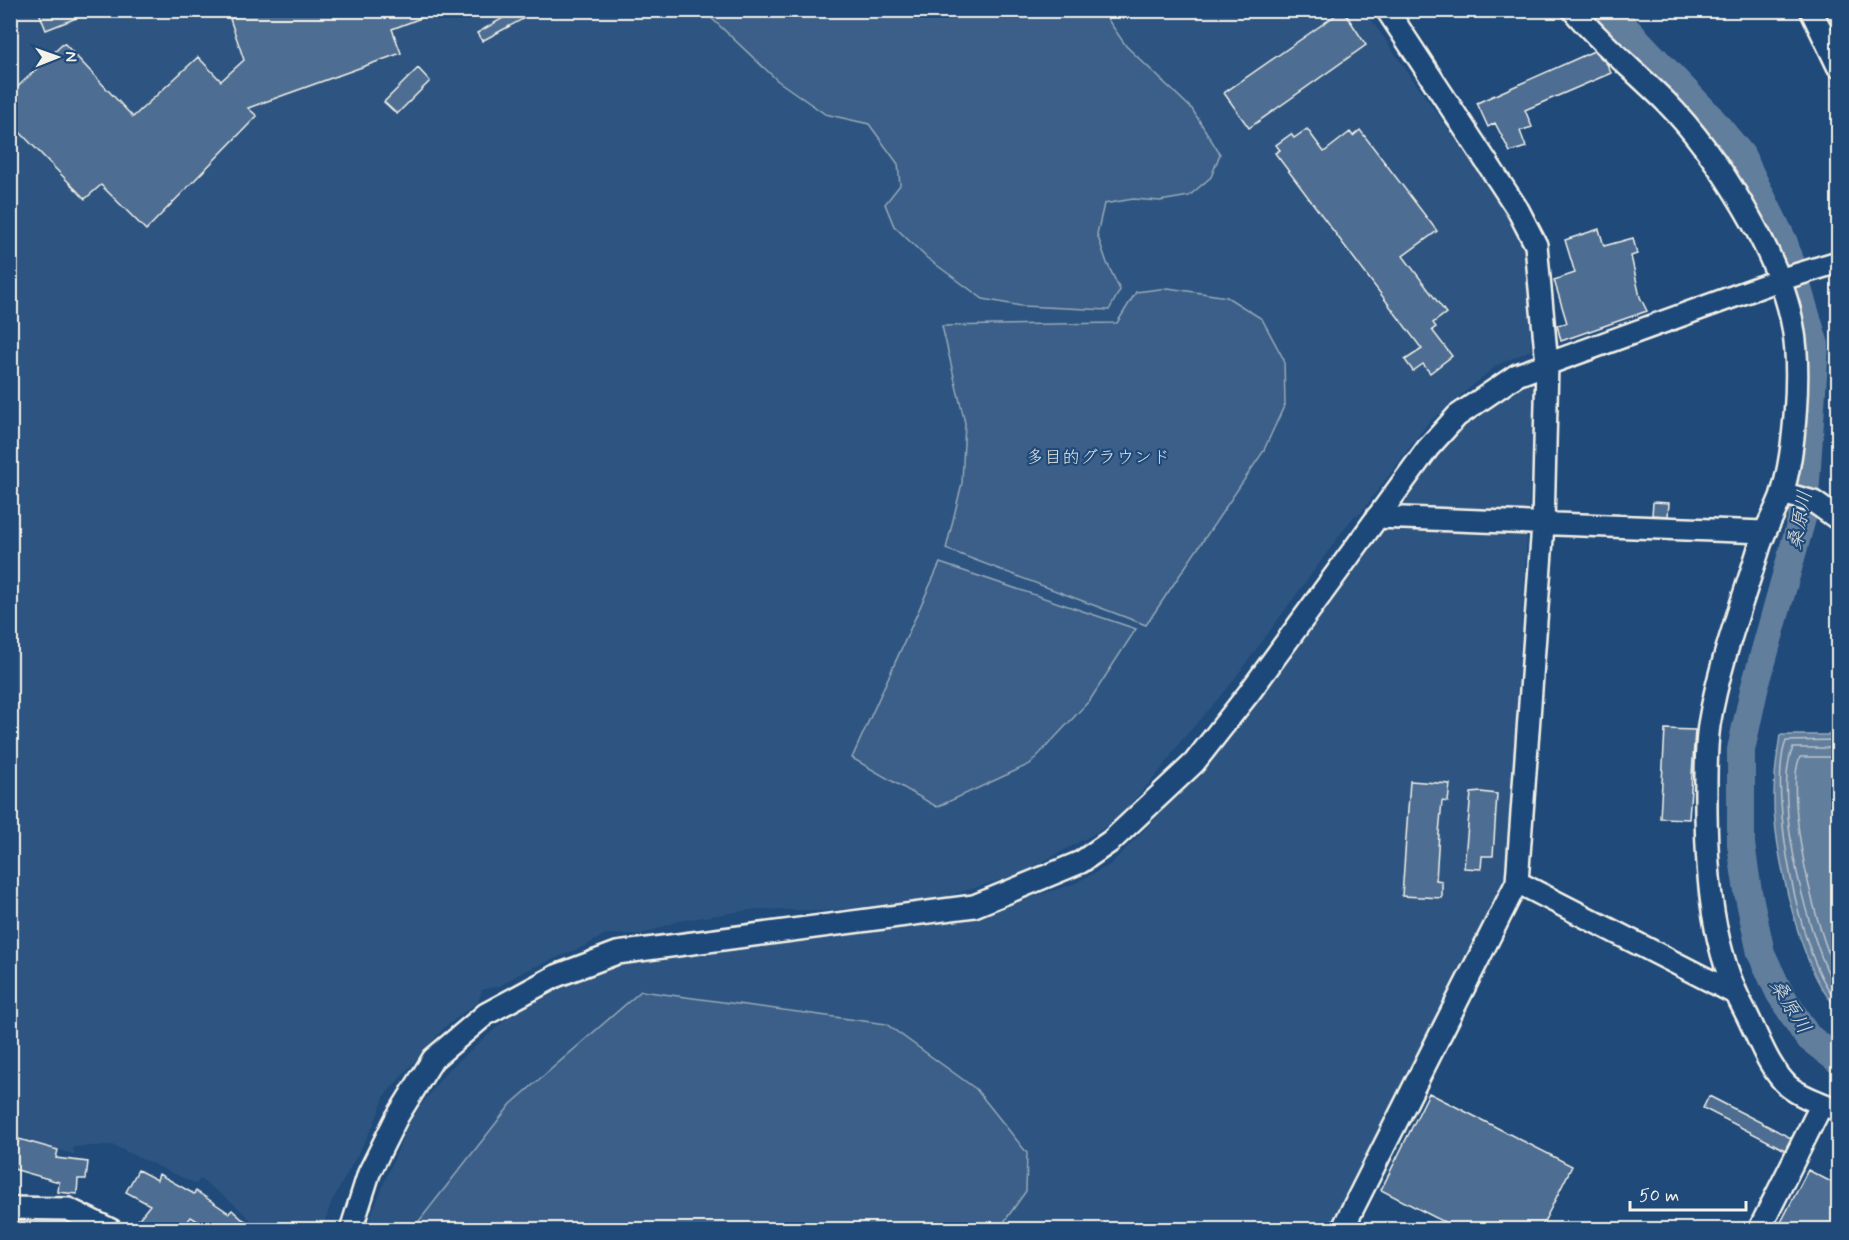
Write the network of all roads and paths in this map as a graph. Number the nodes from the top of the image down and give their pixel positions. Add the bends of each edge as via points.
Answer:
1 (1387, 10) edge
2 (1573, 10) edge
3 (1811, 10) edge
4 (1839, 66) edge
5 (1839, 262) edge
6 (1779, 280) junction
7 (1547, 364) junction
8 (1782, 493) junction
9 (1377, 517) junction
10 (1839, 519) edge
11 (1543, 525) junction
12 (1764, 531) junction
13 (1517, 882) junction
14 (1736, 994) junction
15 (1830, 1107) edge
16 (10, 1208) edge
17 (111, 1230) edge
18 (351, 1230) edge
19 (1342, 1230) edge
20 (1759, 1230) edge

1 - 7 street via 1531,230 1540,272
2 - 6 street via 1594,36 1696,136 1750,219
3 - 4 street
5 - 6 street
6 - 7 street
6 - 8 street via 1793,327 1798,386
7 - 9 street via 1517,375 1457,416
7 - 11 street
8 - 10 street via 1814,502
8 - 12 street
9 - 11 street
9 - 18 street via 1194,763 1112,841 1081,862 974,906 617,953 556,976 486,1014 433,1059 369,1173
11 - 12 street
11 - 13 street
12 - 14 street via 1725,657 1704,767 1712,915
13 - 14 street
13 - 19 street
14 - 15 street via 1768,1060 1790,1087
15 - 20 street
16 - 17 street via 68,1209

